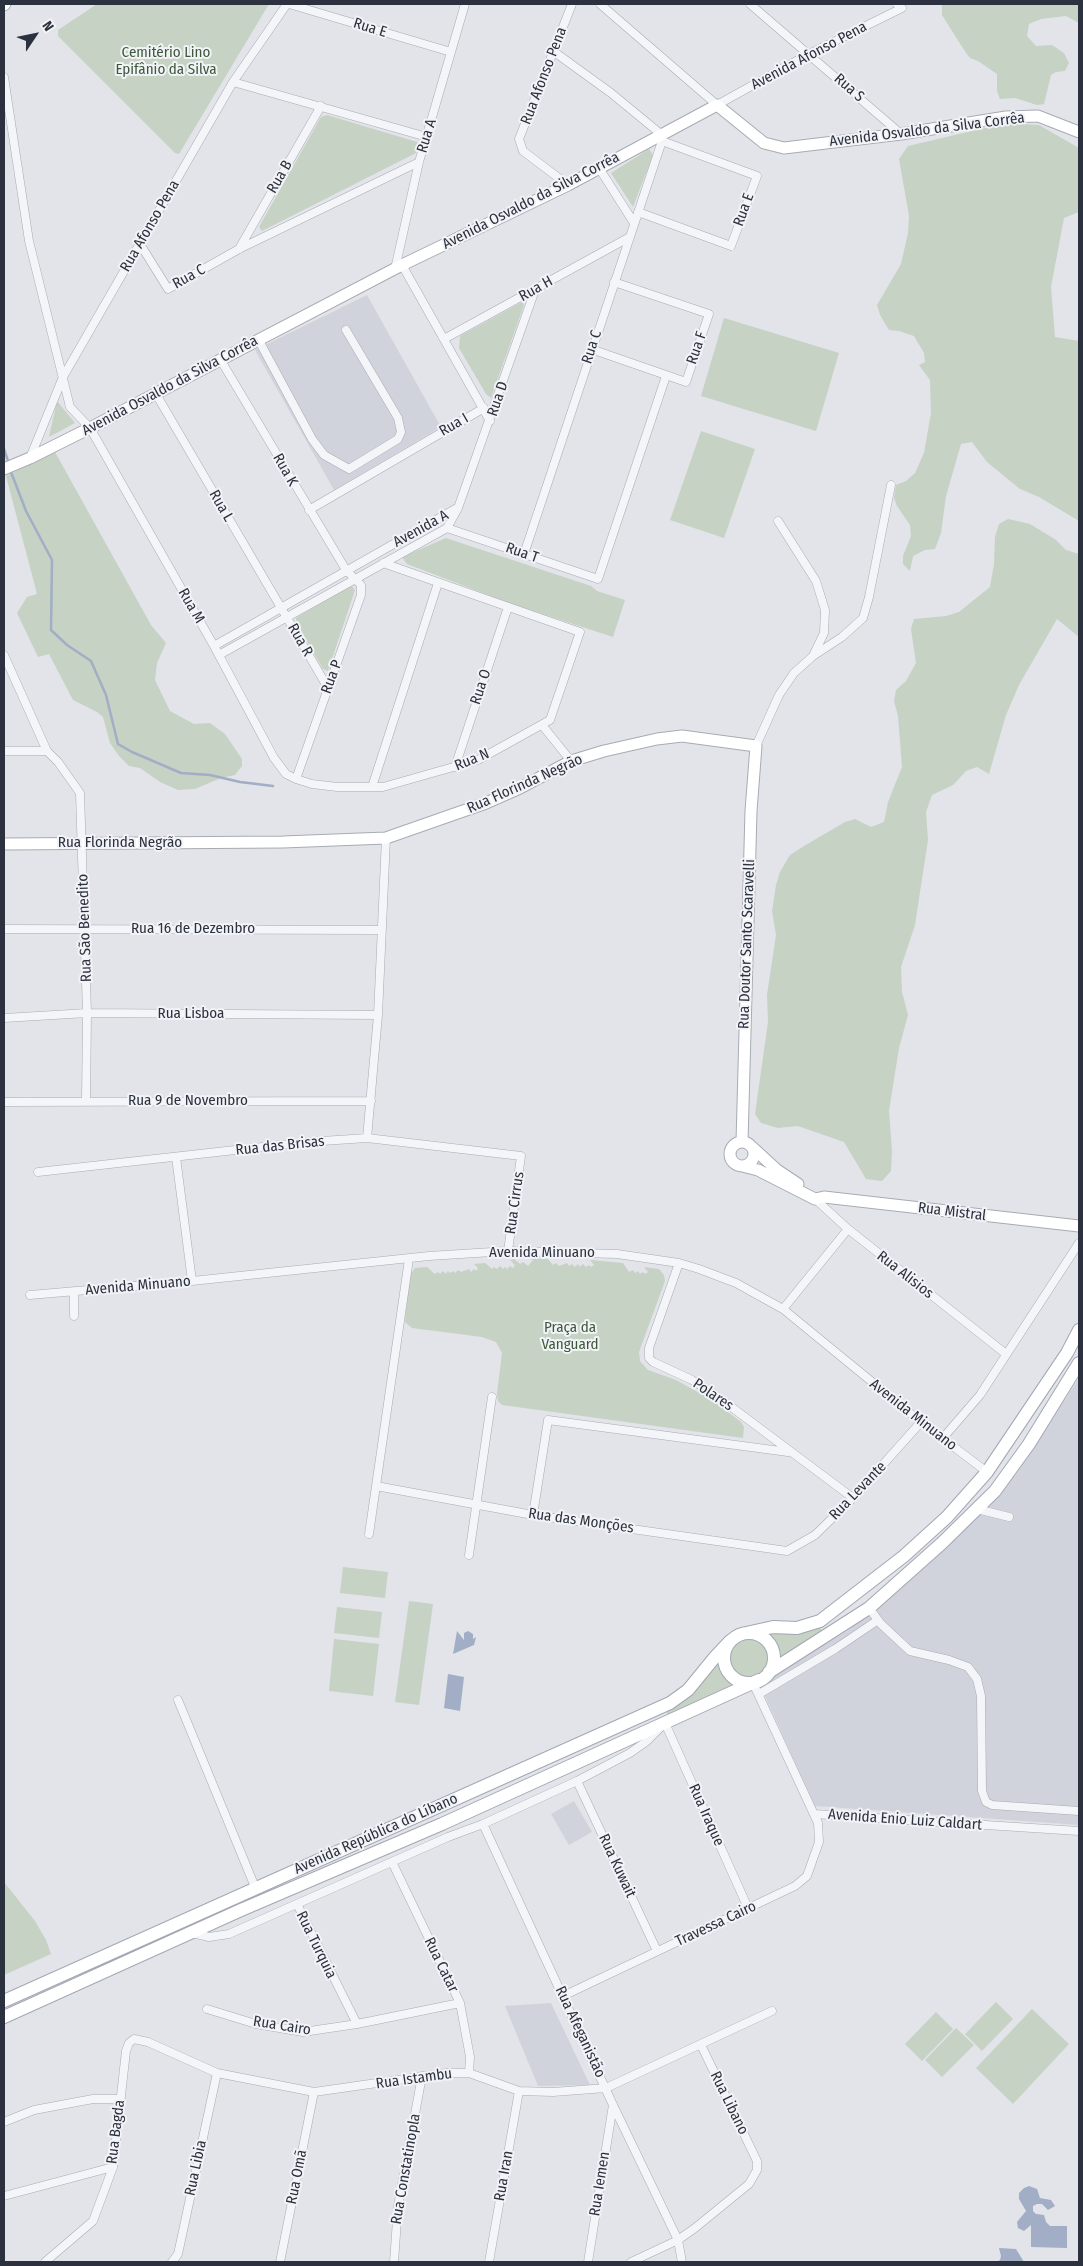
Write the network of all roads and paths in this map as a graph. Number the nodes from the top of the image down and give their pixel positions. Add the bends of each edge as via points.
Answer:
1 (288, 4) edge
2 (465, 4) edge
3 (572, 4) edge
4 (600, 4) edge
5 (750, 4) edge
6 (900, 6) edge
7 (553, 51) junction
8 (451, 52) junction
9 (810, 54) junction
10 (4, 77) edge
11 (233, 82) junction
12 (716, 105) junction
13 (321, 106) junction
14 (1079, 132) edge
15 (901, 134) junction
16 (427, 137) junction
17 (662, 138) junction
18 (419, 162) junction
19 (599, 168) junction
20 (568, 185) junction
21 (638, 212) junction
22 (634, 223) junction
23 (628, 238) junction
24 (140, 244) junction
25 (239, 249) junction
26 (399, 267) junction
27 (614, 282) junction
28 (536, 290) junction
29 (346, 330) dead end
30 (444, 339) junction
31 (258, 340) junction
32 (591, 349) junction
33 (220, 359) junction
34 (666, 376) junction
35 (63, 377) junction
36 (156, 394) junction
37 (484, 408) junction
38 (490, 421) junction
39 (90, 428) junction
40 (30, 458) junction
41 (4, 468) edge
42 (892, 485) dead end
43 (458, 508) junction
44 (309, 510) junction
45 (778, 521) dead end
46 (446, 528) junction
47 (524, 554) junction
48 (383, 562) junction
49 (346, 570) junction
50 (354, 578) junction
51 (438, 583) junction
52 (280, 606) junction
53 (508, 608) junction
54 (287, 618) junction
55 (214, 646) junction
56 (4, 655) edge
57 (219, 655) junction
58 (813, 656) junction
59 (328, 688) junction
60 (542, 725) junction
61 (756, 746) junction
62 (47, 750) junction
63 (4, 751) edge
64 (571, 761) junction
65 (455, 767) junction
66 (296, 779) junction
67 (372, 787) junction
68 (386, 838) junction
69 (83, 843) junction
70 (4, 844) edge
71 (83, 928) junction
72 (4, 929) edge
73 (381, 930) junction
74 (88, 1013) junction
75 (378, 1015) junction
76 (4, 1018) edge
77 (371, 1101) junction
78 (4, 1102) edge
79 (86, 1102) junction
80 (367, 1138) junction
81 (747, 1144) junction
82 (521, 1156) joint
83 (176, 1157) junction
84 (742, 1166) junction
85 (38, 1172) dead end
86 (816, 1195) junction
87 (1078, 1228) edge
88 (848, 1229) junction
89 (1079, 1243) edge
90 (508, 1251) junction
91 (409, 1258) junction
92 (679, 1263) junction
93 (192, 1281) junction
94 (74, 1292) junction
95 (30, 1295) dead end
96 (782, 1309) junction
97 (74, 1316) dead end
98 (1079, 1330) edge
99 (1006, 1354) junction
100 (1079, 1363) edge
101 (492, 1397) dead end
102 (922, 1422) junction
103 (943, 1438) junction
104 (790, 1452) junction
105 (987, 1472) junction
106 (376, 1486) junction
107 (853, 1498) junction
108 (476, 1505) junction
109 (977, 1509) junction
110 (533, 1514) junction
111 (1009, 1517) dead end
112 (369, 1534) dead end
113 (787, 1551) joint
114 (469, 1554) dead end
115 (869, 1608) junction
116 (878, 1620) junction
117 (746, 1633) junction
118 (730, 1641) junction
119 (760, 1682) junction
120 (178, 1700) dead end
121 (665, 1723) junction
122 (577, 1781) junction
123 (1079, 1811) edge
124 (814, 1814) junction
125 (442, 1824) junction
126 (483, 1824) junction
127 (1079, 1831) edge
128 (448, 1837) junction
129 (392, 1862) junction
130 (255, 1887) junction
131 (297, 1904) junction
132 (748, 1908) junction
133 (190, 1932) junction
134 (657, 1952) junction
135 (562, 1996) junction
136 (4, 2001) edge
137 (460, 2004) junction
138 (207, 2009) dead end
139 (772, 2011) dead end
140 (4, 2017) edge
141 (357, 2024) junction
142 (134, 2039) joint
143 (701, 2045) junction
144 (217, 2073) junction
145 (469, 2073) junction
146 (422, 2076) junction
147 (606, 2088) junction
148 (519, 2091) junction
149 (314, 2092) junction
150 (120, 2099) junction
151 (613, 2105) junction
152 (4, 2122) edge
153 (113, 2167) junction
154 (4, 2196) edge
155 (678, 2240) junction
156 (45, 2262) edge
157 (172, 2262) edge
158 (280, 2262) edge
159 (394, 2262) edge
160 (489, 2262) edge
161 (588, 2262) edge
162 (631, 2262) edge
163 (682, 2262) edge

1 - 8 street, Rua E
1 - 11 street, Rua Afonso Pena
2 - 8 street, Rua A
3 - 7 street, Rua Afonso Pena
4 - 12 street
5 - 9 street, Rua S
6 - 9 street, Avenida Afonso Pena
7 - 17 street via 611,93
7 - 20 street, Rua Afonso Pena via 519,139 523,151
8 - 16 street, Rua A
9 - 12 street, Avenida Afonso Pena
9 - 15 street, Rua S
10 - 35 street, Rua M via 29,241
11 - 13 street
11 - 24 street, Rua Afonso Pena
12 - 15 street, Avenida Osvaldo da Silva Corrêa via 764,143 784,148
12 - 17 street, Avenida Osvaldo da Silva Corrêa
13 - 16 street
13 - 25 street, Rua B
14 - 15 street, Avenida Osvaldo da Silva Corrêa via 1038,116 1006,117
16 - 18 street, Rua A
17 - 19 street, Avenida Osvaldo da Silva Corrêa
17 - 21 street, Rua C
17 - 21 street, Rua E via 757,176 731,246
18 - 25 street, Rua C
18 - 26 street, Rua A
19 - 20 street, Avenida Osvaldo da Silva Corrêa
19 - 22 street
20 - 26 street, Avenida Osvaldo da Silva Corrêa
21 - 22 street, Rua C
22 - 23 street, Rua C
23 - 27 street, Rua C
23 - 28 street, Rua H
24 - 25 street, Rua C via 168,290
24 - 35 street, Rua Afonso Pena
26 - 30 street, Rua I
26 - 31 street, Avenida Osvaldo da Silva Corrêa
27 - 32 street, Rua C
27 - 34 street, Rua F via 709,314 686,382
28 - 30 street, Rua H
28 - 38 street, Rua D
29 - 31 street via 398,418 402,432 398,439 348,469 324,455 312,439
30 - 37 street, Rua I
31 - 33 street, Avenida Osvaldo da Silva Corrêa
32 - 34 street, Rua F
32 - 47 street, Rua C
33 - 36 street, Avenida Osvaldo da Silva Corrêa
33 - 44 street, Rua K
34 - 47 street, Rua T via 598,579
35 - 39 street, Rua M via 70,407
35 - 40 street, Rua Afonso Pena
36 - 39 street, Avenida Osvaldo da Silva Corrêa
36 - 52 street, Rua L
37 - 38 street
37 - 44 street, Rua I
38 - 43 street, Rua D
39 - 40 street, Avenida Osvaldo da Silva Corrêa
39 - 55 street, Rua M
40 - 41 street, Avenida Osvaldo da Silva Corrêa
42 - 58 street via 863,618 842,638
43 - 46 street, Avenida A
43 - 49 street, Avenida A
44 - 49 street, Rua K
45 - 58 street via 816,581 825,610 824,633
46 - 47 street, Rua T
46 - 48 street, Avenida A
48 - 50 street, Avenida A
48 - 51 street
49 - 50 street, Rua K
49 - 52 street, Avenida A
50 - 54 street, Avenida A
50 - 59 street, Rua P via 361,585 361,596
51 - 53 street
51 - 67 street
52 - 54 street, Rua L
52 - 55 street, Avenida A
53 - 60 street, Rua N via 580,632 550,720
53 - 65 street, Rua O
54 - 57 street, Avenida A
54 - 59 street, Rua R
55 - 57 street, Rua M
56 - 62 street, Rua São Benedito
57 - 66 street, Rua M via 274,758 286,774
58 - 61 street via 794,673 779,695
59 - 66 street, Rua P
60 - 64 street
60 - 65 street, Rua N via 478,760
61 - 64 street, Rua Florinda Negrão via 682,736 604,750
61 - 81 street, Rua Doutor Santo Scaravelli via 751,811
62 - 63 street
62 - 69 street, Rua São Benedito via 80,793
64 - 68 street, Rua Florinda Negrão via 486,803
65 - 67 street, Rua N via 383,787
66 - 67 street, Rua N via 337,787
68 - 69 street, Rua Florinda Negrão
68 - 73 street
69 - 70 street, Rua Florinda Negrão
69 - 71 street, Rua São Benedito
71 - 72 street, Rua 16 de Dezembro
71 - 73 street, Rua 16 de Dezembro
71 - 74 street, Rua São Benedito
73 - 75 street
74 - 75 street, Rua Lisboa
74 - 76 street, Rua Lisboa
74 - 79 street, Rua São Benedito
75 - 77 street
77 - 79 street, Rua 9 de Novembro
77 - 80 street
78 - 79 street, Rua 9 de Novembro
80 - 82 street, Rua das Brisas
80 - 83 street, Rua das Brisas
81 - 84 street via 754,1158
81 - 84 street via 734,1144 730,1156 734,1163
81 - 86 street via 777,1170
82 - 90 street, Rua Cirrus
83 - 85 street, Rua das Brisas
83 - 93 street
84 - 86 street
86 - 87 street, Rua Mistral
86 - 88 street, Rua Alisios
88 - 96 street
88 - 99 street, Rua Alisios
89 - 99 street
90 - 91 street, Avenida Minuano
90 - 92 street, Avenida Minuano via 617,1254
91 - 93 street, Avenida Minuano
91 - 106 street
92 - 96 street, Avenida Minuano via 736,1283
92 - 104 street, Polares via 649,1348 649,1358 714,1394
93 - 94 street, Avenida Minuano
94 - 95 street, Avenida Minuano
94 - 97 street
96 - 102 street, Avenida Minuano
98 - 105 main road, Avenida República do Líbano
99 - 103 street via 980,1395
100 - 109 main road, Avenida República do Líbano via 1029,1444 996,1491
101 - 108 street
102 - 103 street, Avenida Minuano
102 - 107 street, Rua Levante
103 - 105 street, Avenida Minuano
104 - 107 street, Polares
104 - 110 street via 548,1420
105 - 117 main road, Avenida República do Líbano via 940,1524 832,1613 807,1626 773,1627
106 - 108 street, Rua das Monções
106 - 112 street
107 - 113 street, Rua Levante via 814,1534
108 - 110 street, Rua das Monções
108 - 114 street
109 - 111 street
109 - 115 main road, Avenida República do Líbano
110 - 113 street, Rua das Monções
115 - 116 street
115 - 119 main road, Avenida República do Líbano
116 - 119 street via 835,1649
116 - 123 street via 910,1651 968,1667 977,1679 982,1711 982,1791 986,1802
117 - 118 main road, Avenida República do Líbano
117 - 119 main road via 760,1636 770,1645 774,1659
118 - 119 main road via 724,1657 729,1673 735,1679
118 - 130 main road, Avenida República do Líbano via 688,1690 670,1703
119 - 121 main road, Avenida República do Líbano
119 - 124 street, Avenida Enio Luiz Caldart
120 - 130 street
121 - 122 street, Avenida República do Líbano via 641,1745
121 - 125 main road, Avenida República do Líbano
121 - 132 street, Rua Iraque
122 - 126 street, Avenida República do Líbano
122 - 134 street, Rua Kuwait
124 - 127 street, Avenida Enio Luiz Caldart
124 - 132 street, Travessa Cairo via 820,1837 808,1876 795,1886
125 - 128 street
125 - 133 main road, Avenida República do Líbano
126 - 128 street, Avenida República do Líbano
126 - 135 street, Rua Afeganistão
128 - 129 street, Avenida República do Líbano
129 - 131 street, Avenida República do Líbano
129 - 137 street, Rua Catar
130 - 136 main road, Avenida República do Líbano
131 - 133 street, Avenida República do Líbano via 229,1934 209,1937
131 - 141 street, Rua Turquia
132 - 134 street, Travessa Cairo
133 - 140 main road, Avenida República do Líbano
134 - 135 street, Travessa Cairo
135 - 147 street, Rua Afeganistão
137 - 141 street
137 - 145 street, Rua Catar via 470,2057
138 - 141 street, Rua Cairo via 256,2024 303,2032
139 - 143 street, Rua Istambu
142 - 144 street, Rua Istambu via 148,2042
142 - 150 street, Rua Bagda via 127,2047
143 - 147 street, Rua Istambu
143 - 155 street, Rua Libano via 757,2160 757,2170 749,2184
144 - 149 street, Rua Istambu
144 - 157 street, Rua Libia via 178,2254
145 - 146 street, Rua Istambu
145 - 148 street, Rua Istambu
146 - 149 street, Rua Istambu
146 - 159 street, Rua Constatinopla via 398,2206
147 - 148 street, Rua Istambu
147 - 151 street, Rua Afeganistão
148 - 160 street, Rua Iran
149 - 158 street, Rua Omã
150 - 152 street via 93,2099 34,2110
150 - 153 street, Rua Bagda
151 - 155 street, Rua Afeganistão
151 - 161 street, Rua Iemen
153 - 154 street
153 - 156 street, Rua Bagda via 94,2221
155 - 162 street
155 - 163 street, Rua Afeganistão

